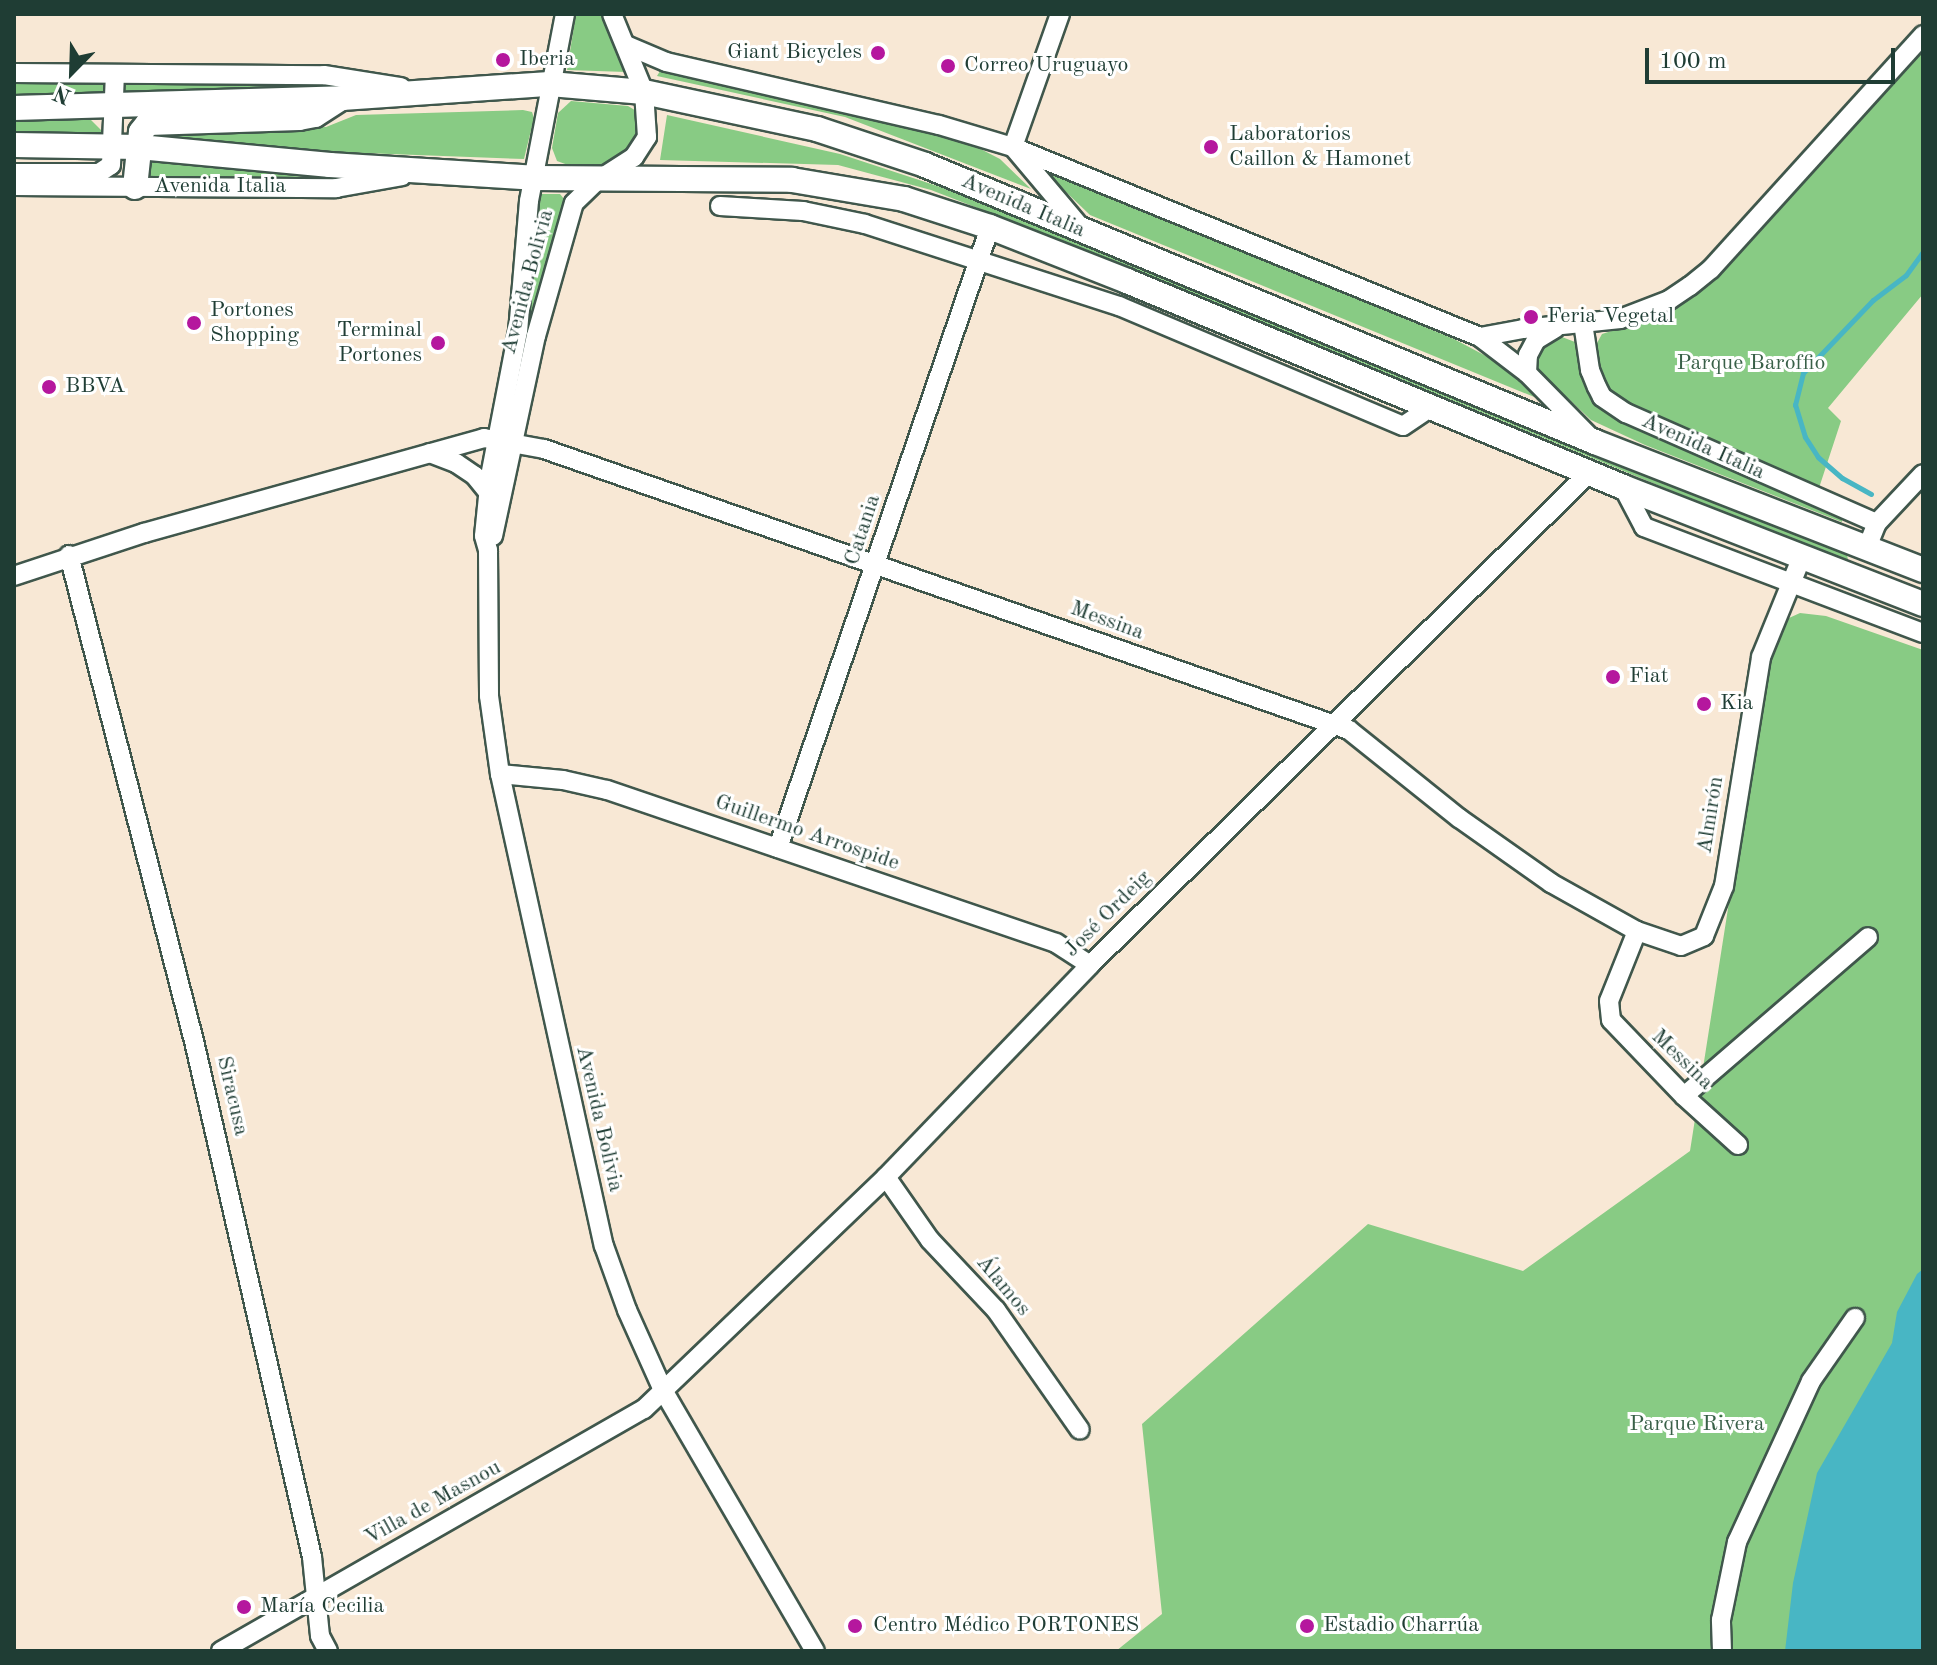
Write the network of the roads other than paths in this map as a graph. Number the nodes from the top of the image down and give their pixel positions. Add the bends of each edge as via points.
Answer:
1 (565, 14) edge
2 (612, 14) edge
3 (1060, 14) edge
4 (1923, 35) edge
5 (626, 45) junction
6 (14, 73) edge
7 (115, 74) junction
8 (550, 84) junction
9 (423, 91) junction
10 (644, 92) junction
11 (342, 98) junction
12 (115, 106) junction
13 (14, 108) edge
14 (14, 145) edge
15 (114, 146) junction
16 (139, 147) junction
17 (1013, 147) junction
18 (425, 171) junction
19 (14, 173) edge
20 (534, 178) junction
21 (598, 180) junction
22 (14, 186) edge
23 (135, 187) junction
24 (720, 206) dead end
25 (990, 227) junction
26 (1084, 232) junction
27 (977, 260) junction
28 (1583, 323) junction
29 (1559, 327) junction
30 (1480, 337) junction
31 (1527, 373) junction
32 (1431, 407) junction
33 (496, 439) junction
34 (1595, 442) junction
35 (515, 443) junction
36 (430, 453) junction
37 (1589, 473) junction
38 (1923, 474) edge
39 (1623, 487) junction
40 (488, 492) junction
41 (1877, 523) junction
42 (488, 550) junction
43 (1866, 550) junction
44 (69, 555) junction
45 (1801, 559) junction
46 (877, 565) junction
47 (1923, 570) edge
48 (14, 576) edge
49 (1790, 583) junction
50 (1923, 604) edge
51 (1923, 633) edge
52 (1334, 726) junction
53 (500, 774) junction
54 (778, 848) junction
55 (1637, 931) junction
56 (1868, 937) dead end
57 (1090, 965) junction
58 (1684, 1096) junction
59 (1738, 1145) dead end
60 (886, 1177) junction
61 (1855, 1318) dead end
62 (663, 1390) junction
63 (1080, 1430) dead end
64 (315, 1597) junction
65 (221, 1651) edge
66 (328, 1651) edge
67 (815, 1651) edge
68 (1722, 1651) edge

1 - 8 street, Avenida Bolivia
2 - 5 street, Avenida Bolivia
3 - 17 street
4 - 28 street via 1711,269 1645,311
5 - 10 street, Avenida Bolivia
5 - 17 street, Avenida Italia via 666,62
6 - 7 street, Avenida Italia
7 - 9 street, Avenida Italia via 324,75
7 - 12 street
8 - 9 main road, Avenida Italia
8 - 10 main road, Avenida Italia
8 - 20 street, Avenida Bolivia
9 - 11 main road, Avenida Italia
10 - 21 street, Avenida Bolivia via 649,125 643,146 622,167
10 - 26 main road, Avenida Italia via 817,129 875,147
11 - 12 main road, Avenida Italia
11 - 16 main road via 315,115 299,118 148,123 142,127
12 - 13 main road, Avenida Italia
12 - 15 street
14 - 15 main road, Avenida Italia
15 - 16 main road, Avenida Italia
15 - 19 street via 111,165 99,173
16 - 18 main road, Avenida Italia
16 - 23 main road
17 - 26 street
17 - 30 street, Avenida Italia
18 - 20 main road, Avenida Italia
18 - 23 street, Avenida Italia via 336,188
20 - 21 main road, Avenida Italia
20 - 33 street, Avenida Bolivia via 518,331
21 - 25 main road, Avenida Italia via 792,180 904,199
21 - 35 street, Avenida Bolivia via 574,203 567,221
22 - 23 street, Avenida Italia
24 - 27 street via 762,206 834,217
25 - 27 street, Catania
25 - 32 main road, Avenida Italia
26 - 34 main road, Avenida Italia
27 - 32 street via 1119,306 1403,426
27 - 46 street, Catania
28 - 29 street
28 - 41 street, Avenida Italia via 1590,370 1602,397 1626,413
29 - 30 street
29 - 31 street via 1536,340
30 - 31 street, Avenida Italia
31 - 34 street, Avenida Italia
32 - 37 main road, Avenida Italia
33 - 35 street, Messina
33 - 36 street
33 - 40 street, Avenida Bolivia
34 - 43 main road, Avenida Italia
35 - 42 street, Avenida Bolivia
35 - 46 street, Messina
36 - 40 street via 456,463
36 - 44 street
37 - 39 main road, Avenida Italia
37 - 52 street, José Ordeig
38 - 41 street
39 - 45 main road, Avenida Italia
39 - 49 street via 1644,527
40 - 42 street, Avenida Bolivia
41 - 43 street
42 - 53 street, Avenida Bolivia via 489,696
43 - 47 main road, Avenida Italia
44 - 48 street
44 - 64 street, Siracusa via 198,1055 312,1557
45 - 49 street, Almirón
45 - 50 main road, Avenida Italia
46 - 52 street, Messina
46 - 54 street, Catania
49 - 51 street
49 - 55 street, Almirón via 1761,657 1724,886 1713,922 1704,936 1681,946
52 - 55 street, Messina via 1349,730 1516,859
52 - 57 street, José Ordeig
53 - 54 street, Guillermo Arrospide via 607,790
53 - 62 street, Avenida Bolivia via 604,1246
54 - 57 street, Guillermo Arrospide via 1056,943
55 - 58 street, Messina via 1608,1011 1616,1029
56 - 58 street
57 - 60 street, José Ordeig
58 - 59 street, Messina
60 - 62 street, José Ordeig
60 - 63 street, Álamos via 930,1240 996,1310
61 - 68 street via 1811,1381 1737,1542 1721,1620
62 - 64 street, Villa de Masnou via 623,1424
62 - 67 street, Avenida Bolivia
64 - 65 street, Villa de Masnou
64 - 66 street, Siracusa via 320,1636

